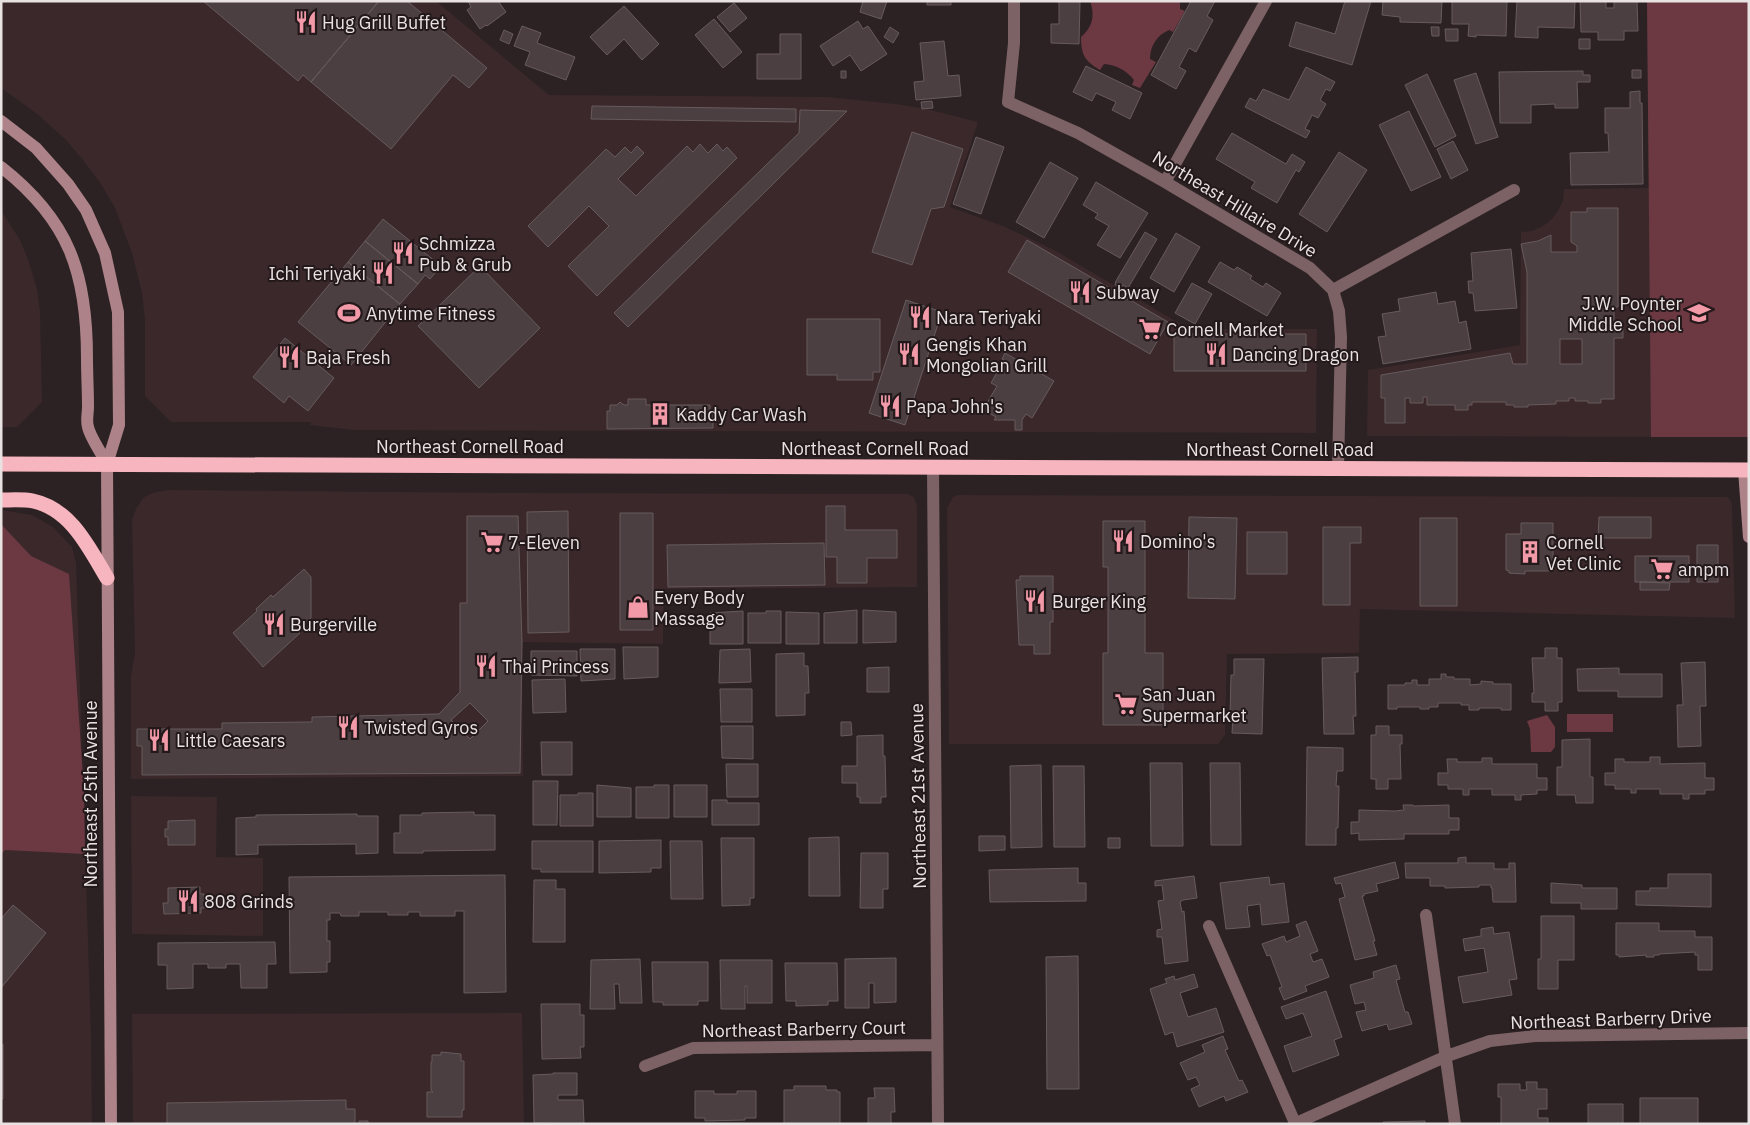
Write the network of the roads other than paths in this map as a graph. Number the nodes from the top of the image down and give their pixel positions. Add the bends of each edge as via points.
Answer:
1 (1014, 1) edge
2 (1266, 1) edge
3 (1, 121) edge
4 (1, 167) edge
5 (1165, 182) junction
6 (1514, 190) dead end
7 (1333, 290) junction
8 (1, 464) edge
9 (107, 464) junction
10 (933, 467) junction
11 (1338, 468) junction
12 (1747, 470) edge
13 (1, 500) edge
14 (1749, 537) edge
15 (107, 578) junction
16 (1426, 915) dead end
17 (1209, 926) dead end
18 (1749, 1033) edge
19 (937, 1045) junction
20 (1447, 1056) junction
21 (645, 1066) dead end
22 (111, 1124) edge
23 (938, 1124) edge
24 (1295, 1124) edge
25 (1455, 1124) edge

1 - 5 street, Northeast Hillaire Drive via 1008,102 1078,133
2 - 5 street
3 - 9 main road, Northeast 25th Avenue via 36,148 68,184 86,210 105,253 118,312 119,425
4 - 9 main road, Northeast 25th Avenue via 44,208 76,264 87,329 88,427
5 - 7 street, Northeast Hillaire Drive via 1310,268
6 - 7 street
7 - 11 street via 1339,311 1340,336
8 - 9 highway, Northeast Cornell Road
9 - 10 highway, Northeast Cornell Road
9 - 15 main road, Northeast 25th Avenue
10 - 11 highway, Northeast Cornell Road
10 - 19 street, Northeast 21st Avenue
11 - 12 highway, Northeast Cornell Road
12 - 14 main road
13 - 15 highway via 32,500 57,512 75,528
15 - 22 main road, Northeast 25th Avenue
16 - 20 street
17 - 24 street, Northeast Barberry Drive
18 - 20 street, Northeast Barberry Drive via 1534,1036 1490,1041
19 - 21 street, Northeast Barberry Court via 693,1048
19 - 23 street, Northeast 21st Avenue
20 - 24 street, Northeast Barberry Drive
20 - 25 street

